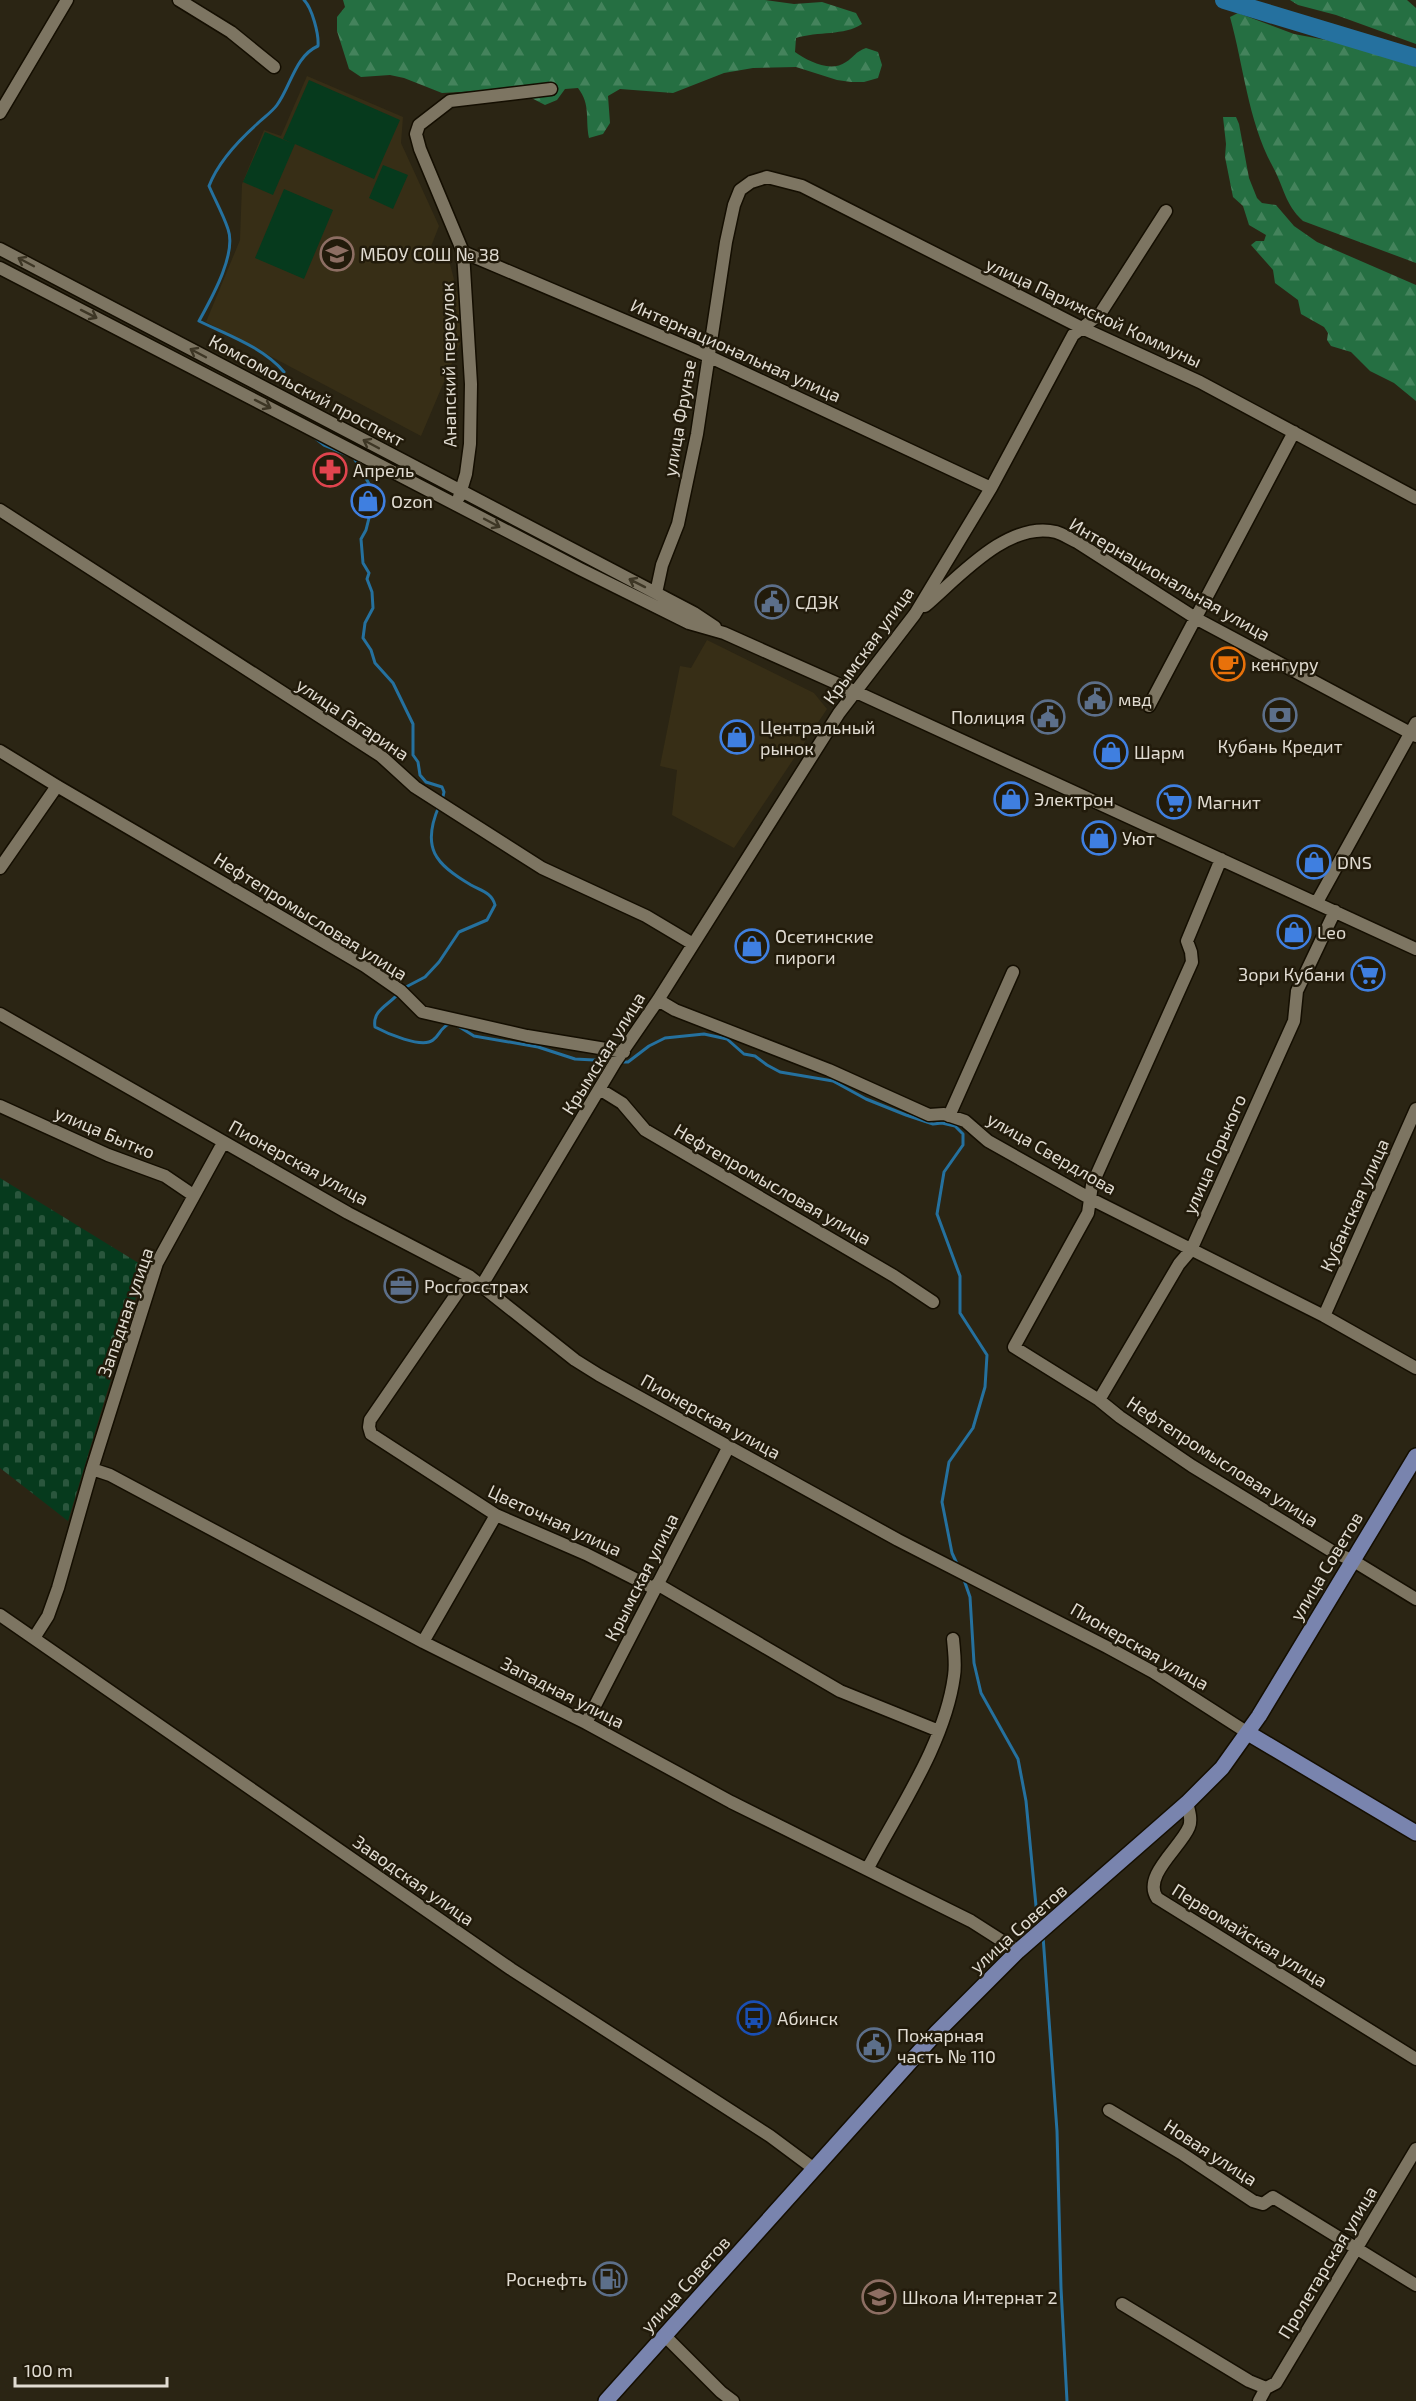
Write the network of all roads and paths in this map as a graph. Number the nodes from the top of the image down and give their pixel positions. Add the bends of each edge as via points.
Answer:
1 (66, 0) edge
2 (179, 0) edge
3 (274, 68) dead end
4 (551, 89) dead end
5 (0, 113) edge
6 (751, 182) joint
7 (1166, 211) dead end
8 (0, 249) edge
9 (463, 252) junction
10 (0, 268) edge
11 (1082, 328) junction
12 (708, 356) junction
13 (1294, 432) junction
14 (991, 488) junction
15 (458, 498) junction
16 (1416, 498) edge
17 (0, 510) edge
18 (656, 593) junction
19 (915, 614) junction
20 (1197, 619) junction
21 (724, 633) junction
22 (854, 691) junction
23 (1149, 706) dead end
24 (1414, 730) edge
25 (0, 751) edge
26 (57, 786) junction
27 (1221, 859) junction
28 (0, 868) edge
29 (1317, 902) junction
30 (1335, 911) junction
31 (693, 944) junction
32 (1416, 948) edge
33 (1013, 972) dead end
34 (658, 1000) junction
35 (0, 1014) edge
36 (624, 1052) junction
37 (600, 1090) junction
38 (0, 1106) edge
39 (1416, 1108) edge
40 (949, 1116) junction
41 (1411, 1136) edge
42 (223, 1143) junction
43 (193, 1195) junction
44 (1091, 1199) junction
45 (1191, 1250) junction
46 (469, 1276) junction
47 (482, 1285) junction
48 (933, 1302) dead end
49 (1324, 1316) junction
50 (1416, 1368) edge
51 (1100, 1400) junction
52 (728, 1448) junction
53 (1416, 1456) edge
54 (92, 1468) junction
55 (496, 1515) junction
56 (1352, 1560) junction
57 (656, 1586) junction
58 (1416, 1599) edge
59 (0, 1615) edge
60 (34, 1638) junction
61 (953, 1639) dead end
62 (423, 1642) junction
63 (586, 1723) junction
64 (939, 1731) junction
65 (1248, 1733) junction
66 (1187, 1803) junction
67 (1416, 1833) edge
68 (868, 1868) junction
69 (1018, 1951) junction
70 (1416, 2059) edge
71 (1109, 2110) dead end
72 (1416, 2150) edge
73 (813, 2168) junction
74 (1355, 2248) junction
75 (1416, 2285) edge
76 (1122, 2304) dead end
77 (665, 2336) junction
78 (1266, 2388) junction
79 (606, 2401) edge
80 (733, 2401) edge
81 (1259, 2401) edge

1 - 5 street
2 - 3 street via 231,32
4 - 9 street, Анапский переулок via 450,101 419,125 416,134 420,148
6 - 11 street, улица Парижской Коммуны via 767,177 802,186
6 - 12 street, улица Фрунзе via 740,190 734,206
7 - 11 street, Крымская улица via 1104,308
15 -> 8 street, Комсомольский проспект
9 - 12 street, Интернациональная улица
9 - 15 street, Анапский переулок via 471,432
10 -> 15 street, Комсомольский проспект
11 - 13 street, улица Парижской Коммуны via 1200,382
11 - 14 street, Крымская улица via 1073,335
12 - 14 street, Интернациональная улица
12 - 18 street, улица Фрунзе via 678,524
13 - 16 street, улица Парижской Коммуны
13 - 20 street
14 - 19 street, Крымская улица
18 -> 15 street, Комсомольский проспект
15 -> 21 street, Комсомольский проспект via 689,623
17 - 31 street, улица Гагарина via 381,756 415,787 542,868 646,916
18 - 21 street, Комсомольский проспект
19 - 20 street, Интернациональная улица via 996,545 1037,531 1056,532 1077,542
19 - 22 street, Крымская улица
20 - 23 street
20 - 24 street, Интернациональная улица
21 - 22 street, Комсомольский проспект
22 - 27 street, Комсомольский проспект
22 - 31 street, Крымская улица
24 - 29 street
25 - 26 street, Нефтепромысловая улица
26 - 28 street
26 - 36 street, Нефтепромысловая улица via 364,966 422,1012 527,1036
27 - 29 street, Комсомольский проспект
27 - 44 street via 1187,941 1192,962 1092,1185
29 - 30 street, Комсомольский проспект
30 - 32 street, Комсомольский проспект
30 - 45 street, улица Горького via 1297,991 1294,1021
31 - 34 street, Крымская улица
33 - 40 street
34 - 36 street, Крымская улица
34 - 40 street, улица Свердлова via 929,1115
35 - 42 street, Пионерская улица
36 - 37 street, Крымская улица
37 - 47 street, Крымская улица
37 - 48 street, Нефтепромысловая улица via 622,1103 645,1130
38 - 43 street, улица Бытко via 165,1176
39 - 41 street, Кубанская улица
40 - 44 street, улица Свердлова via 964,1121 988,1141
41 - 49 street, Кубанская улица
42 - 43 street, Западная улица
42 - 46 street, Пионерская улица
43 - 54 street, Западная улица via 158,1263
44 - 45 street, улица Свердлова
44 - 51 street, Нефтепромысловая улица via 1088,1212 1014,1347
45 - 49 street, улица Свердлова
45 - 51 street, улица Горького
46 - 47 street, Пионерская улица
46 - 55 street, Цветочная улица via 369,1427 371,1434
47 - 52 street, Пионерская улица via 575,1360
49 - 50 street, улица Свердлова
51 - 56 street, Нефтепромысловая улица via 1192,1466
52 - 57 street, Крымская улица
52 - 65 street, Пионерская улица via 1153,1672
53 - 56 main road, улица Советов
54 - 60 street, Западная улица via 58,1588 48,1616
54 - 62 street, Западная улица
55 - 57 street, Цветочная улица
55 - 62 street
56 - 58 street, Нефтепромысловая улица
56 - 65 main road, улица Советов
57 - 63 street, Крымская улица
57 - 64 street, Цветочная улица via 840,1690
59 - 60 street, Заводская улица
60 - 73 street, Заводская улица via 511,1969 770,2136
61 - 64 street via 954,1675
62 - 63 street, Западная улица
63 - 68 street, Западная улица via 731,1802
64 - 68 street
65 - 66 main road, улица Советов via 1222,1768
65 - 67 main road, Пионерская улица
66 - 69 main road, улица Советов
66 - 70 street, Первомайская улица via 1189,1826 1154,1879 1153,1892 1157,1898
68 - 69 street, Западная улица via 971,1921
69 - 73 main road, улица Советов via 937,2032
71 - 74 street, Новая улица via 1253,2201 1263,2204 1273,2197
72 - 74 street, Пролетарская улица
73 - 77 main road, улица Советов
74 - 75 street, Новая улица
74 - 78 street, Пролетарская улица via 1276,2382
76 - 78 street
77 - 79 main road, улица Советов
77 - 80 street
78 - 81 street, Пролетарская улица

